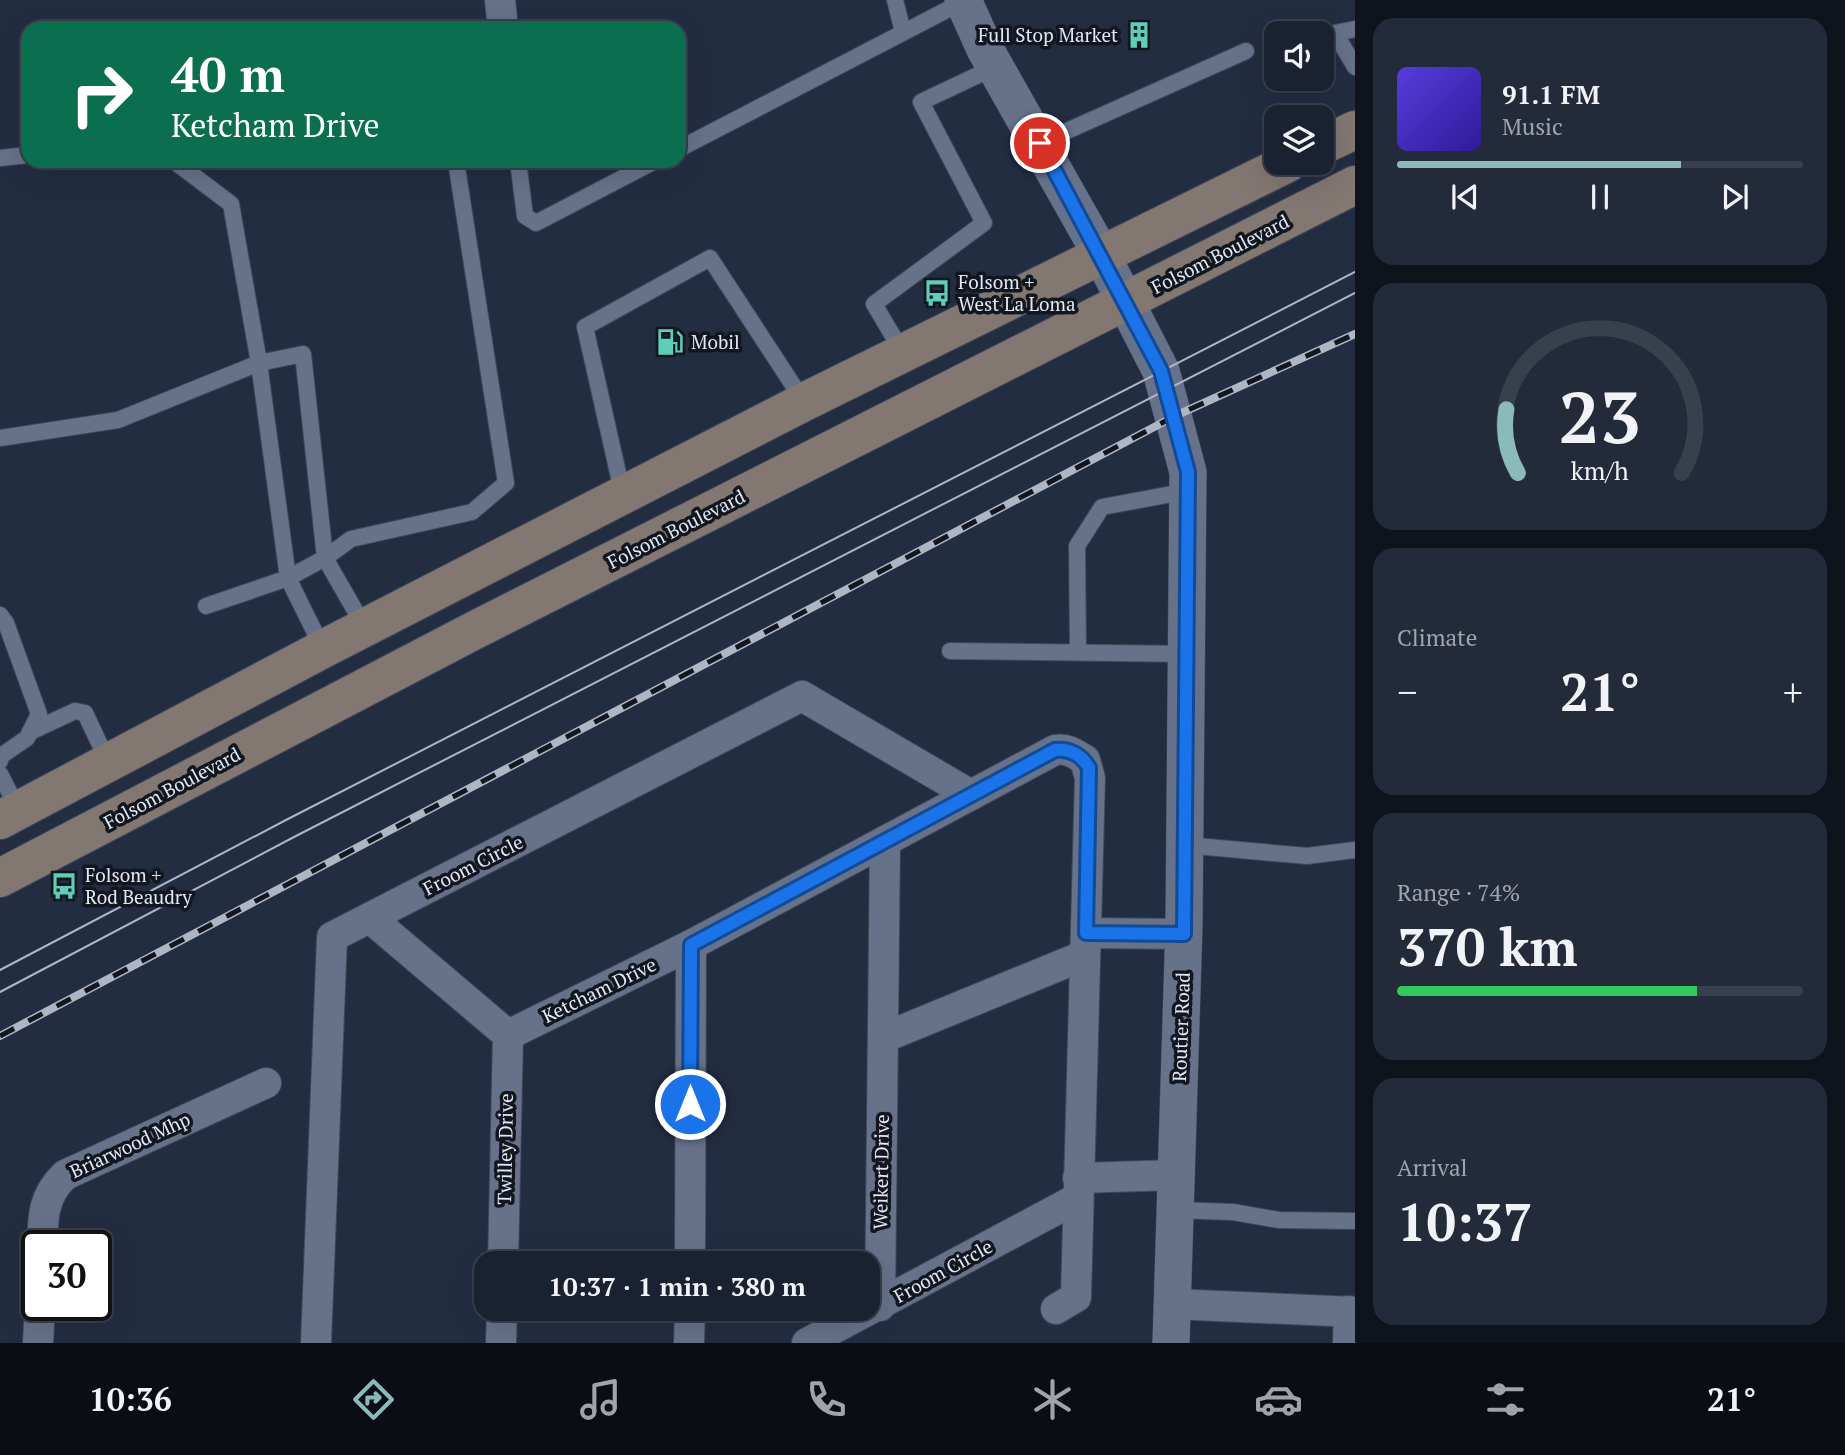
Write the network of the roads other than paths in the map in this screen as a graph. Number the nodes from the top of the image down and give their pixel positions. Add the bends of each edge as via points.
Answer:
1 (500, 0) edge
2 (895, 0) edge
3 (964, 0) edge
4 (502, 21) edge
5 (1355, 29) edge
6 (903, 32) junction
7 (1246, 51) dead end
8 (995, 66) junction
9 (1355, 66) edge
10 (1355, 130) edge
11 (1334, 140) edge
12 (1040, 143) junction
13 (686, 145) edge
14 (21, 156) edge
15 (0, 158) edge
16 (183, 168) edge
17 (457, 168) edge
18 (519, 168) edge
19 (642, 168) edge
20 (1264, 175) edge
21 (1355, 185) edge
22 (1101, 254) junction
23 (1127, 302) junction
24 (903, 353) junction
25 (258, 363) junction
26 (804, 402) junction
27 (0, 438) edge
28 (1188, 491) junction
29 (623, 495) junction
30 (325, 558) junction
31 (288, 578) junction
32 (206, 606) dead end
33 (0, 615) edge
34 (365, 628) junction
35 (475, 630) junction
36 (323, 649) junction
37 (950, 651) dead end
38 (1078, 652) junction
39 (1187, 654) junction
40 (30, 732) junction
41 (0, 761) edge
42 (109, 764) junction
43 (0, 774) edge
44 (971, 795) junction
45 (9, 815) edge
46 (885, 841) junction
47 (1185, 845) junction
48 (1355, 850) edge
49 (0, 878) edge
50 (370, 918) junction
51 (1184, 934) junction
52 (1085, 944) junction
53 (691, 945) junction
54 (508, 1035) junction
55 (883, 1038) junction
56 (266, 1083) dead end
57 (1078, 1188) junction
58 (1176, 1192) junction
59 (1355, 1221) edge
60 (43, 1230) edge
61 (503, 1251) edge
62 (690, 1251) edge
63 (1172, 1304) junction
64 (880, 1306) joint
65 (1056, 1309) dead end
66 (1352, 1311) edge
67 (39, 1321) edge
68 (502, 1321) edge
69 (690, 1321) edge
70 (850, 1321) edge
71 (38, 1343) edge
72 (316, 1343) edge
73 (501, 1343) edge
74 (690, 1343) edge
75 (807, 1343) edge
76 (1171, 1343) edge
77 (1348, 1343) edge

1 - 4 street
2 - 6 lane
3 - 6 lane
3 - 8 street, Routier Road
5 - 9 lane via 1335,33
6 - 13 lane
7 - 12 lane
8 - 12 street, Routier Road
8 - 24 lane via 921,102 984,223 874,304
10 - 11 main road
12 - 22 street, Routier Road
14 - 15 lane
16 - 25 lane via 231,204
17 - 30 lane via 506,483 472,512 351,539
18 - 19 lane via 525,216 536,223
20 - 22 main road
21 - 23 main road, Folsom Boulevard
22 - 23 street, Routier Road
22 - 24 main road
23 - 28 street, Routier Road via 1168,389 1188,472
23 - 35 main road, Folsom Boulevard
24 - 26 main road
25 - 27 lane via 118,421
25 - 30 lane via 303,354
25 - 31 lane
26 - 29 main road
26 - 29 lane via 710,258 585,327
28 - 38 lane via 1102,507 1077,546
28 - 39 street, Routier Road
29 - 34 main road
29 - 35 main road via 609,523 589,544 492,598
30 - 31 lane
30 - 34 lane
31 - 32 lane
31 - 36 lane
33 - 40 lane via 39,714
34 - 36 main road
35 - 49 main road, Folsom Boulevard
36 - 42 main road
37 - 38 lane
38 - 39 lane
39 - 47 street, Routier Road
40 - 41 lane
40 - 42 lane via 75,710 85,713
42 - 45 main road
43 - 45 lane
44 - 46 street, Ketcham Drive
44 - 50 street, Froom Circle via 802,696
44 - 52 street, Ketcham Drive via 1055,750 1064,748 1085,760 1090,778
46 - 53 street, Ketcham Drive
46 - 55 street, Weikert Drive
47 - 48 lane via 1307,856
47 - 51 street, Routier Road
50 - 54 street
50 - 72 street, Froom Circle via 332,937
51 - 52 street
51 - 58 street, Routier Road
52 - 55 street
52 - 57 street
53 - 54 street, Ketcham Drive
53 - 62 street
54 - 61 street, Twilley Drive
55 - 64 street, Weikert Drive
56 - 60 street, Briarwood Mhp via 65,1175 44,1205
57 - 58 street
57 - 64 street, Froom Circle
57 - 65 street via 1076,1297
58 - 59 lane via 1233,1212 1279,1220
58 - 63 street, Routier Road
63 - 66 street
63 - 76 street, Routier Road
66 - 77 street
67 - 71 street
68 - 73 street
69 - 74 street
70 - 75 street, Froom Circle

